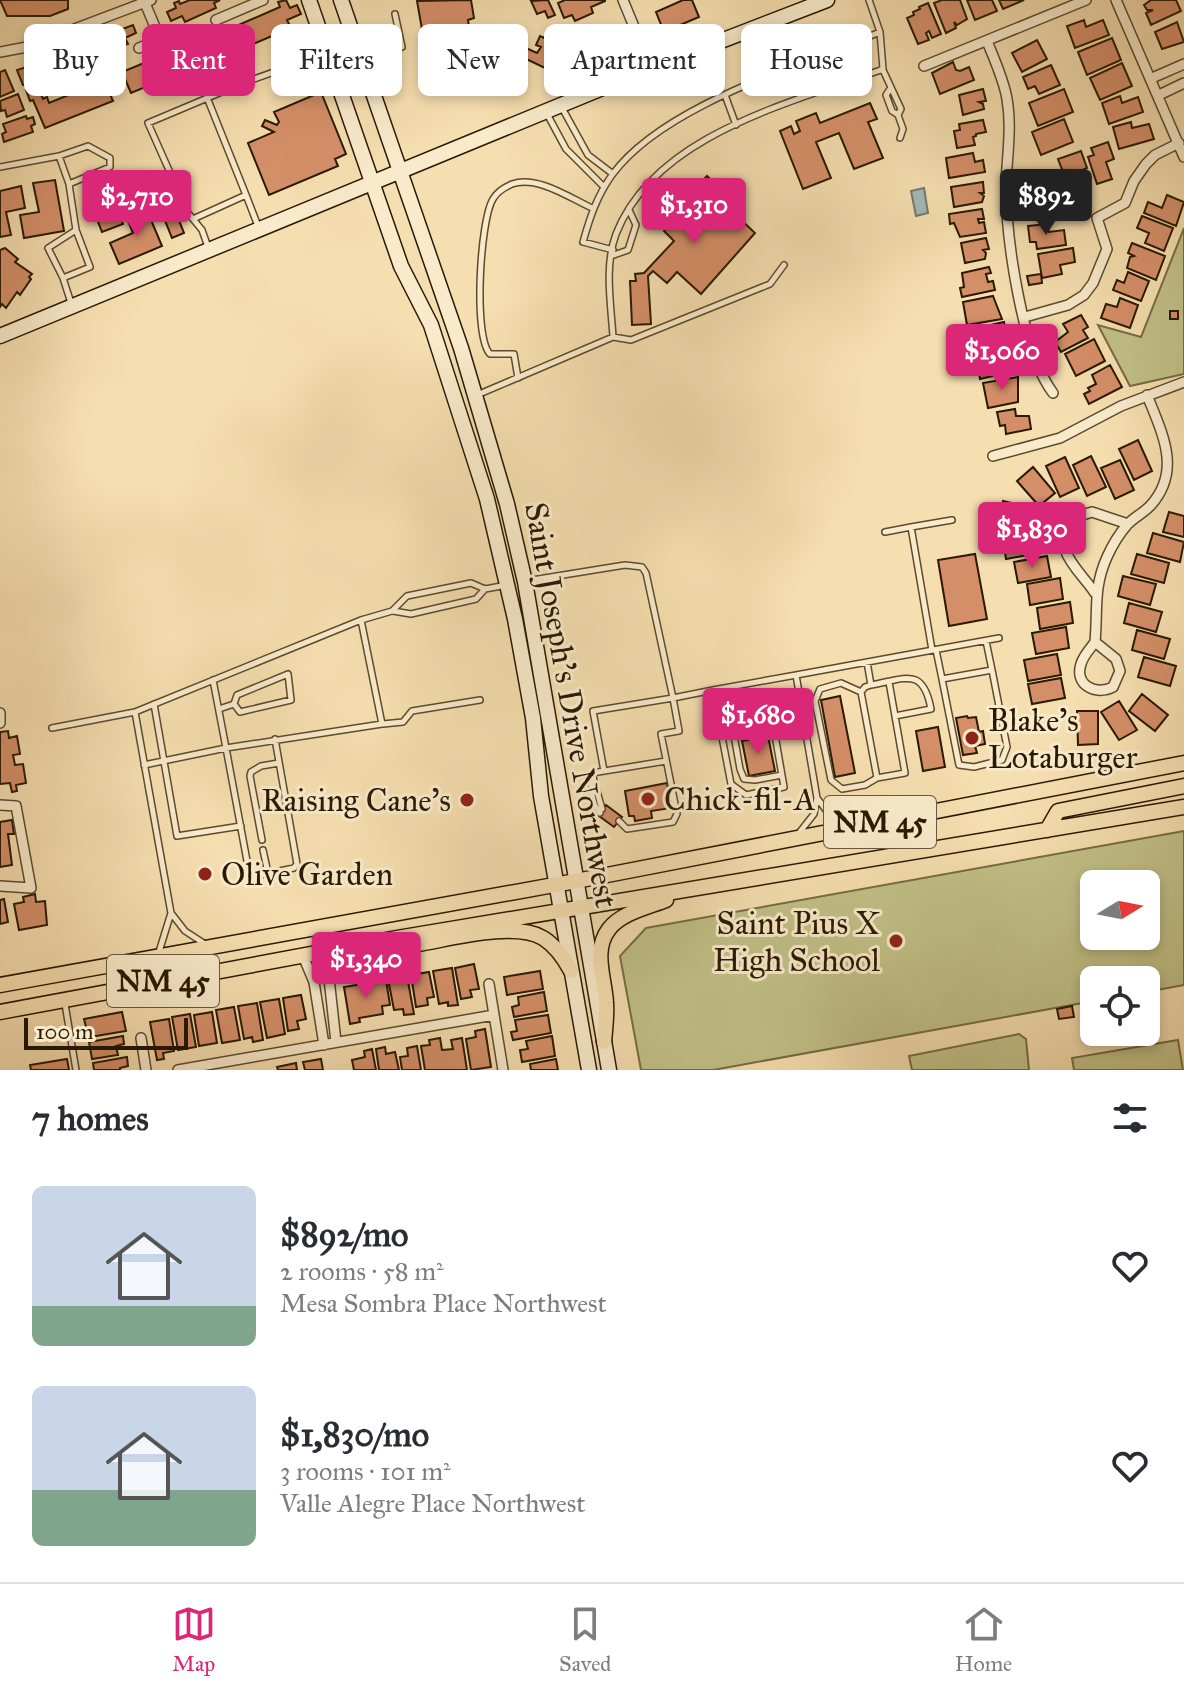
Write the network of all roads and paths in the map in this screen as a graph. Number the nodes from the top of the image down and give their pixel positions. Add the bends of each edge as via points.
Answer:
1 (263, 0) edge
2 (309, 0) edge
3 (341, 0) edge
4 (623, 0) edge
5 (827, 0) edge
6 (869, 0) edge
7 (1086, 0) edge
8 (1116, 0) edge
9 (148, 1) edge
10 (247, 3) edge
11 (395, 14) dead end
12 (216, 20) dead end
13 (90, 24) edge
14 (155, 24) edge
15 (318, 24) edge
16 (350, 24) edge
17 (397, 24) edge
18 (633, 24) edge
19 (880, 32) junction
20 (725, 39) edge
21 (987, 41) junction
22 (142, 47) edge
23 (24, 48) edge
24 (139, 48) dead end
25 (0, 52) edge
26 (1184, 64) edge
27 (924, 66) dead end
28 (883, 69) junction
29 (271, 73) edge
30 (1152, 78) junction
31 (1184, 83) edge
32 (725, 95) joint
33 (1159, 95) junction
34 (343, 96) edge
35 (375, 96) edge
36 (583, 96) edge
37 (723, 96) edge
38 (208, 100) junction
39 (561, 105) junction
40 (545, 112) junction
41 (736, 125) junction
42 (900, 138) dead end
43 (1179, 143) junction
44 (59, 156) junction
45 (1184, 157) edge
46 (0, 167) edge
47 (400, 173) junction
48 (613, 174) junction
49 (372, 182) junction
50 (69, 184) junction
51 (604, 187) junction
52 (246, 195) junction
53 (592, 208) junction
54 (628, 210) junction
55 (193, 219) junction
56 (259, 229) junction
57 (76, 230) junction
58 (208, 250) junction
59 (612, 253) junction
60 (784, 265) dead end
61 (63, 278) junction
62 (72, 306) junction
63 (1025, 317) junction
64 (0, 336) edge
65 (613, 337) junction
66 (518, 379) junction
67 (1184, 382) edge
68 (1053, 393) dead end
69 (1147, 395) junction
70 (474, 396) junction
71 (993, 456) dead end
72 (952, 520) dead end
73 (1128, 524) junction
74 (911, 527) junction
75 (885, 532) dead end
76 (525, 582) junction
77 (508, 585) junction
78 (485, 589) junction
79 (1095, 593) junction
80 (392, 611) junction
81 (361, 620) junction
82 (999, 638) dead end
83 (986, 641) junction
84 (1095, 642) junction
85 (934, 650) junction
86 (867, 662) junction
87 (992, 670) junction
88 (796, 675) junction
89 (942, 679) junction
90 (213, 680) junction
91 (889, 682) junction
92 (871, 685) junction
93 (713, 690) junction
94 (861, 692) junction
95 (673, 698) junction
96 (480, 700) dead end
97 (154, 704) junction
98 (234, 704) junction
99 (219, 709) junction
100 (135, 712) junction
101 (730, 713) junction
102 (718, 715) junction
103 (895, 716) junction
104 (382, 724) junction
105 (52, 728) dead end
106 (275, 739) junction
107 (226, 748) junction
108 (164, 760) junction
109 (666, 761) junction
110 (1182, 762) edge
111 (279, 763) junction
112 (144, 765) junction
113 (604, 771) junction
114 (782, 775) junction
115 (877, 778) junction
116 (1184, 786) edge
117 (817, 798) junction
118 (0, 805) edge
119 (1184, 807) edge
120 (601, 811) dead end
121 (617, 823) dead end
122 (862, 825) junction
123 (241, 826) junction
124 (1047, 830) junction
125 (792, 839) junction
126 (262, 840) dead end
127 (263, 850) dead end
128 (268, 873) junction
129 (576, 881) junction
130 (557, 884) junction
131 (0, 886) edge
132 (697, 888) junction
133 (580, 908) junction
134 (561, 910) junction
135 (171, 913) junction
136 (397, 938) junction
137 (209, 947) junction
138 (326, 951) junction
139 (158, 956) junction
140 (303, 956) junction
141 (571, 971) junction
142 (489, 984) dead end
143 (0, 985) edge
144 (64, 999) junction
145 (0, 1012) edge
146 (494, 1015) junction
147 (141, 1038) dead end
148 (336, 1042) junction
149 (604, 1042) junction
150 (324, 1045) junction
151 (76, 1070) edge
152 (146, 1070) edge
153 (178, 1070) edge
154 (503, 1070) edge
155 (589, 1070) edge
156 (609, 1070) edge

1 - 10 street
2 - 15 street, Saint Joseph's Drive Northwest
3 - 16 street, Saint Joseph's Drive Northwest
4 - 18 street
5 - 20 street
6 - 19 lane
7 - 21 street
8 - 30 street
9 - 13 street
9 - 14 street
10 - 12 street
11 - 17 lane
19 - 28 lane
19 - 32 lane
21 - 27 street
21 - 63 street via 1007,96 1007,218
22 - 24 street
23 - 25 street
26 - 30 street
28 - 41 lane
28 - 42 lane via 890,89 886,95 903,129
29 - 38 lane
30 - 33 street
31 - 33 street
32 - 41 lane
33 - 43 street
34 - 49 street, Saint Joseph's Drive Northwest
35 - 47 street, Saint Joseph's Drive Northwest
36 - 39 street
37 - 48 lane via 667,124
38 - 52 lane
38 - 55 lane via 148,123
39 - 40 street
39 - 48 lane via 588,155
40 - 47 street
40 - 51 lane via 566,149
41 - 54 lane via 660,170
43 - 45 street
43 - 63 street via 1146,164 1125,203 1097,218 1107,249 1084,295
44 - 46 lane
44 - 50 lane
44 - 50 lane via 88,146 110,158 110,167
47 - 49 street
47 - 70 street, Saint Joseph's Drive Northwest
48 - 51 lane
49 - 56 street
49 - 77 street, Saint Joseph's Drive Northwest via 401,266 438,346 487,499
50 - 57 lane
51 - 53 lane
52 - 55 lane
52 - 56 lane
53 - 59 lane via 583,242
53 - 66 lane via 530,181 502,189 489,207 480,269 481,335 490,354 514,354
54 - 59 lane
54 - 59 lane via 636,225 628,250
55 - 58 lane
56 - 58 street
57 - 61 lane via 48,248
57 - 61 lane via 90,267
58 - 62 street
59 - 65 lane
60 - 65 lane via 770,284 631,340
61 - 62 lane
62 - 64 street
63 - 68 street via 1041,377
65 - 66 lane
66 - 70 lane
67 - 69 street
69 - 71 street via 1060,438
69 - 73 street via 1168,446 1169,469 1162,490
70 - 76 street, Saint Joseph's Drive Northwest
72 - 74 lane
73 - 79 street via 1107,557
73 - 79 street via 1092,512 1070,519 1064,530 1066,554
74 - 75 lane
74 - 85 lane
76 - 77 street
76 - 95 lane via 625,565 642,567
76 - 129 street, Saint Joseph's Drive Northwest
77 - 78 lane
77 - 130 street, Saint Joseph's Drive Northwest
78 - 80 lane via 476,599 411,614
78 - 80 lane via 471,583 407,596
79 - 84 street
80 - 81 lane
81 - 90 lane
81 - 104 lane
82 - 83 lane
83 - 85 lane
83 - 87 lane
84 - 84 street via 1080,675 1087,687 1100,692 1117,683 1120,671 1116,659
85 - 86 lane
85 - 89 lane
86 - 88 lane
86 - 92 lane
87 - 89 lane
87 - 89 lane via 1007,747 1002,760 974,767 959,765
88 - 93 lane
88 - 117 lane
90 - 97 lane
90 - 99 lane
91 - 92 lane
91 - 103 lane
91 - 103 lane via 921,682 931,709
92 - 94 lane
93 - 95 lane
93 - 102 lane
94 - 115 lane
94 - 115 lane via 841,683 820,689 815,701 831,780 842,789
95 - 109 lane via 679,731 661,734
95 - 113 lane via 593,711
96 - 104 lane via 412,711 403,722
97 - 100 lane
97 - 108 lane
98 - 98 lane via 237,695 288,674 291,700 240,712
98 - 99 lane
99 - 107 lane
100 - 105 lane
100 - 112 lane
101 - 102 lane
101 - 114 lane via 744,779
101 - 114 lane via 770,706
102 - 114 lane via 731,784 746,795 784,787
103 - 115 lane via 905,773
104 - 106 lane
106 - 107 lane
106 - 111 lane
107 - 108 lane
107 - 123 lane
108 - 112 lane
108 - 123 lane via 177,836
109 - 113 lane
109 - 121 lane via 677,814 673,822 627,829
110 - 122 main road, NM 45
111 - 126 lane via 261,766 250,776
111 - 128 lane via 297,864
112 - 135 lane
113 - 120 lane via 592,775
116 - 124 main road via 1058,811
117 - 122 lane via 826,810
117 - 125 lane via 814,814
118 - 131 street via 16,806 31,888
119 - 124 main road, NM 45
122 - 125 main road, NM 45
123 - 128 lane via 250,877
124 - 132 main road, NM 45
125 - 129 main road, NM 45
127 - 128 lane
129 - 130 main road, NM 45
129 - 133 street, Saint Joseph's Drive Northwest
130 - 134 street, Saint Joseph's Drive Northwest
130 - 137 main road, NM 45
132 - 133 main road, NM 45
132 - 149 main road via 631,913 609,928 601,947 607,1005
133 - 134 main road, NM 45
133 - 149 street, Saint Joseph's Drive Northwest
134 - 136 main road, NM 45
134 - 141 street, Saint Joseph's Drive Northwest
135 - 137 lane via 185,931
135 - 139 lane
136 - 138 main road, NM 45
136 - 141 main road via 418,944 515,930 545,939
137 - 139 main road, NM 45
138 - 140 main road, NM 45
138 - 148 street
139 - 143 main road, NM 45
140 - 144 main road, NM 45
140 - 150 street via 314,982
141 - 155 street, Saint Joseph's Drive Northwest
142 - 146 street
144 - 145 main road, NM 45
144 - 151 lane
146 - 148 street
146 - 154 street
147 - 152 street
148 - 150 street
149 - 156 street, Saint Joseph's Drive Northwest
150 - 153 street

